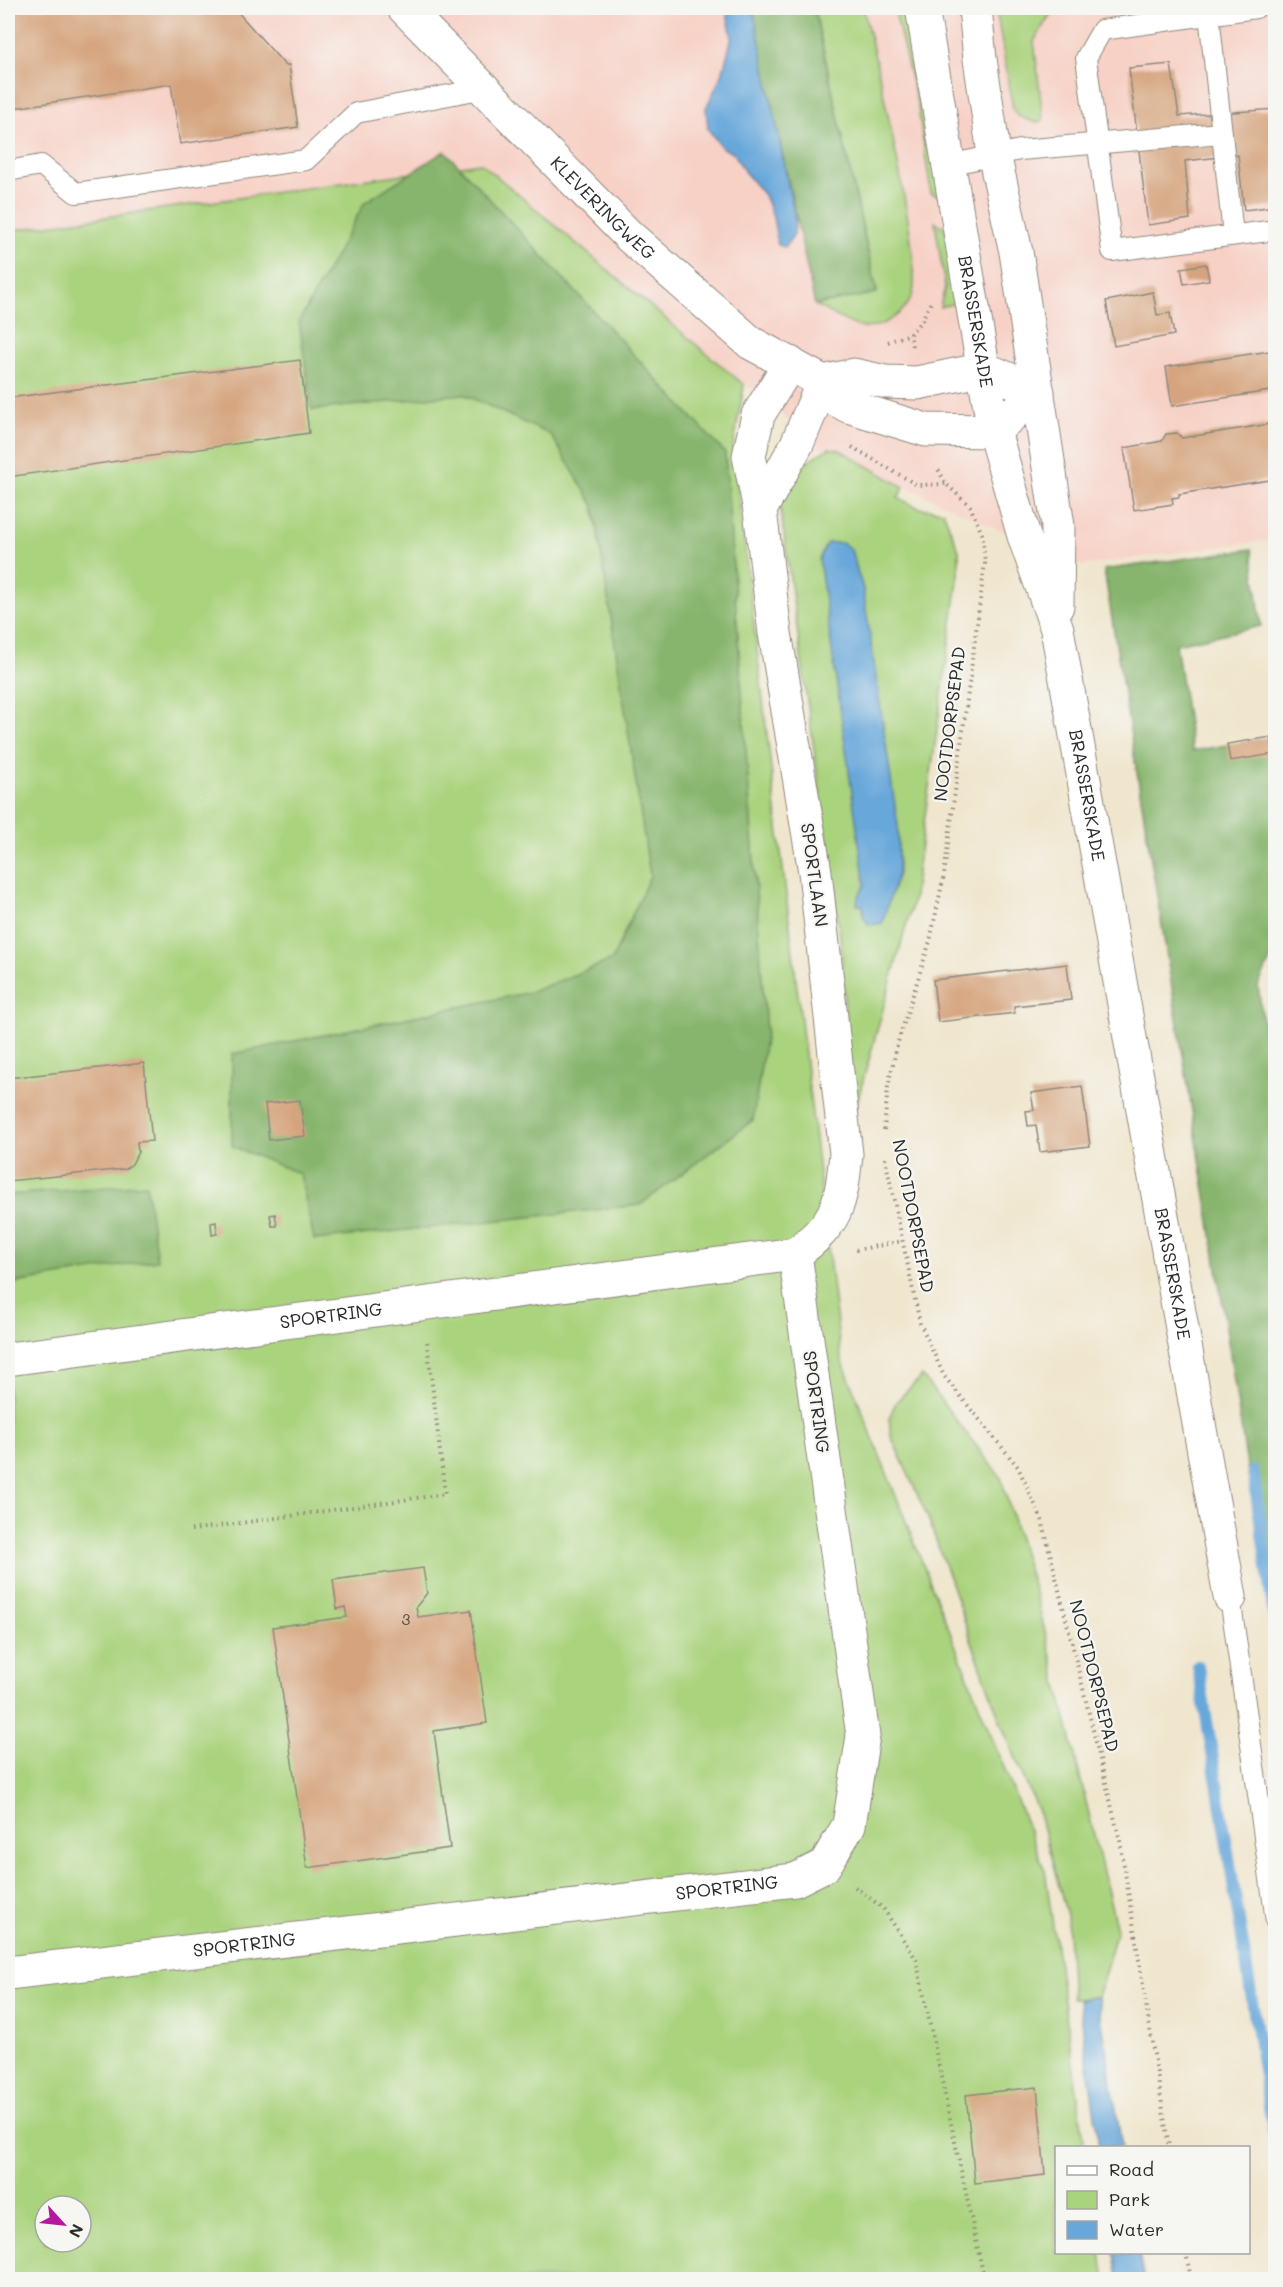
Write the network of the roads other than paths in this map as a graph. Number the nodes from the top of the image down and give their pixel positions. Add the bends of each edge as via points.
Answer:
1 (404, 8) edge
2 (922, 8) edge
3 (975, 8) edge
4 (1256, 8) edge
5 (1209, 14) junction
6 (485, 88) junction
7 (1222, 132) junction
8 (1097, 144) junction
9 (994, 154) junction
10 (948, 165) junction
11 (8, 171) edge
12 (1275, 230) edge
13 (1233, 235) junction
14 (790, 363) junction
15 (985, 369) junction
16 (823, 382) junction
17 (1038, 392) junction
18 (994, 431) junction
19 (760, 510) junction
20 (1057, 629) junction
21 (807, 1245) junction
22 (8, 1359) edge
23 (1230, 1597) joint
24 (1275, 1921) edge
25 (8, 1973) edge

1 - 6 street, KLEVERINGWEG
2 - 10 street, BRASSERSKADE
3 - 9 street, BRASSERSKADE
4 - 5 lane
5 - 7 lane
5 - 8 lane via 1102,30 1086,58
6 - 11 lane via 356,113 306,160 76,193 41,165
6 - 14 street, KLEVERINGWEG via 629,236 751,343
7 - 8 lane
7 - 13 lane
8 - 9 lane
8 - 13 lane via 1112,251
9 - 10 lane
9 - 17 street, BRASSERSKADE via 1016,252
10 - 15 street, BRASSERSKADE
12 - 13 lane
14 - 16 street, KLEVERINGWEG
14 - 19 street, SPORTLAAN via 758,416 749,456
15 - 16 street via 916,384 854,375
15 - 17 street
15 - 18 street, BRASSERSKADE
16 - 18 street, KLEVERINGWEG via 848,406 926,430
16 - 19 street via 797,444
17 - 18 street
17 - 20 street, BRASSERSKADE via 1058,526
18 - 20 street, BRASSERSKADE via 1024,536
19 - 21 street, SPORTLAAN via 775,633 815,872 846,1154 843,1187 834,1213
20 - 23 street, BRASSERSKADE
21 - 22 street, SPORTRING via 423,1305
21 - 25 street, SPORTRING via 863,1736 849,1826 825,1865 795,1880
23 - 24 lane, BRASSERSKADE

